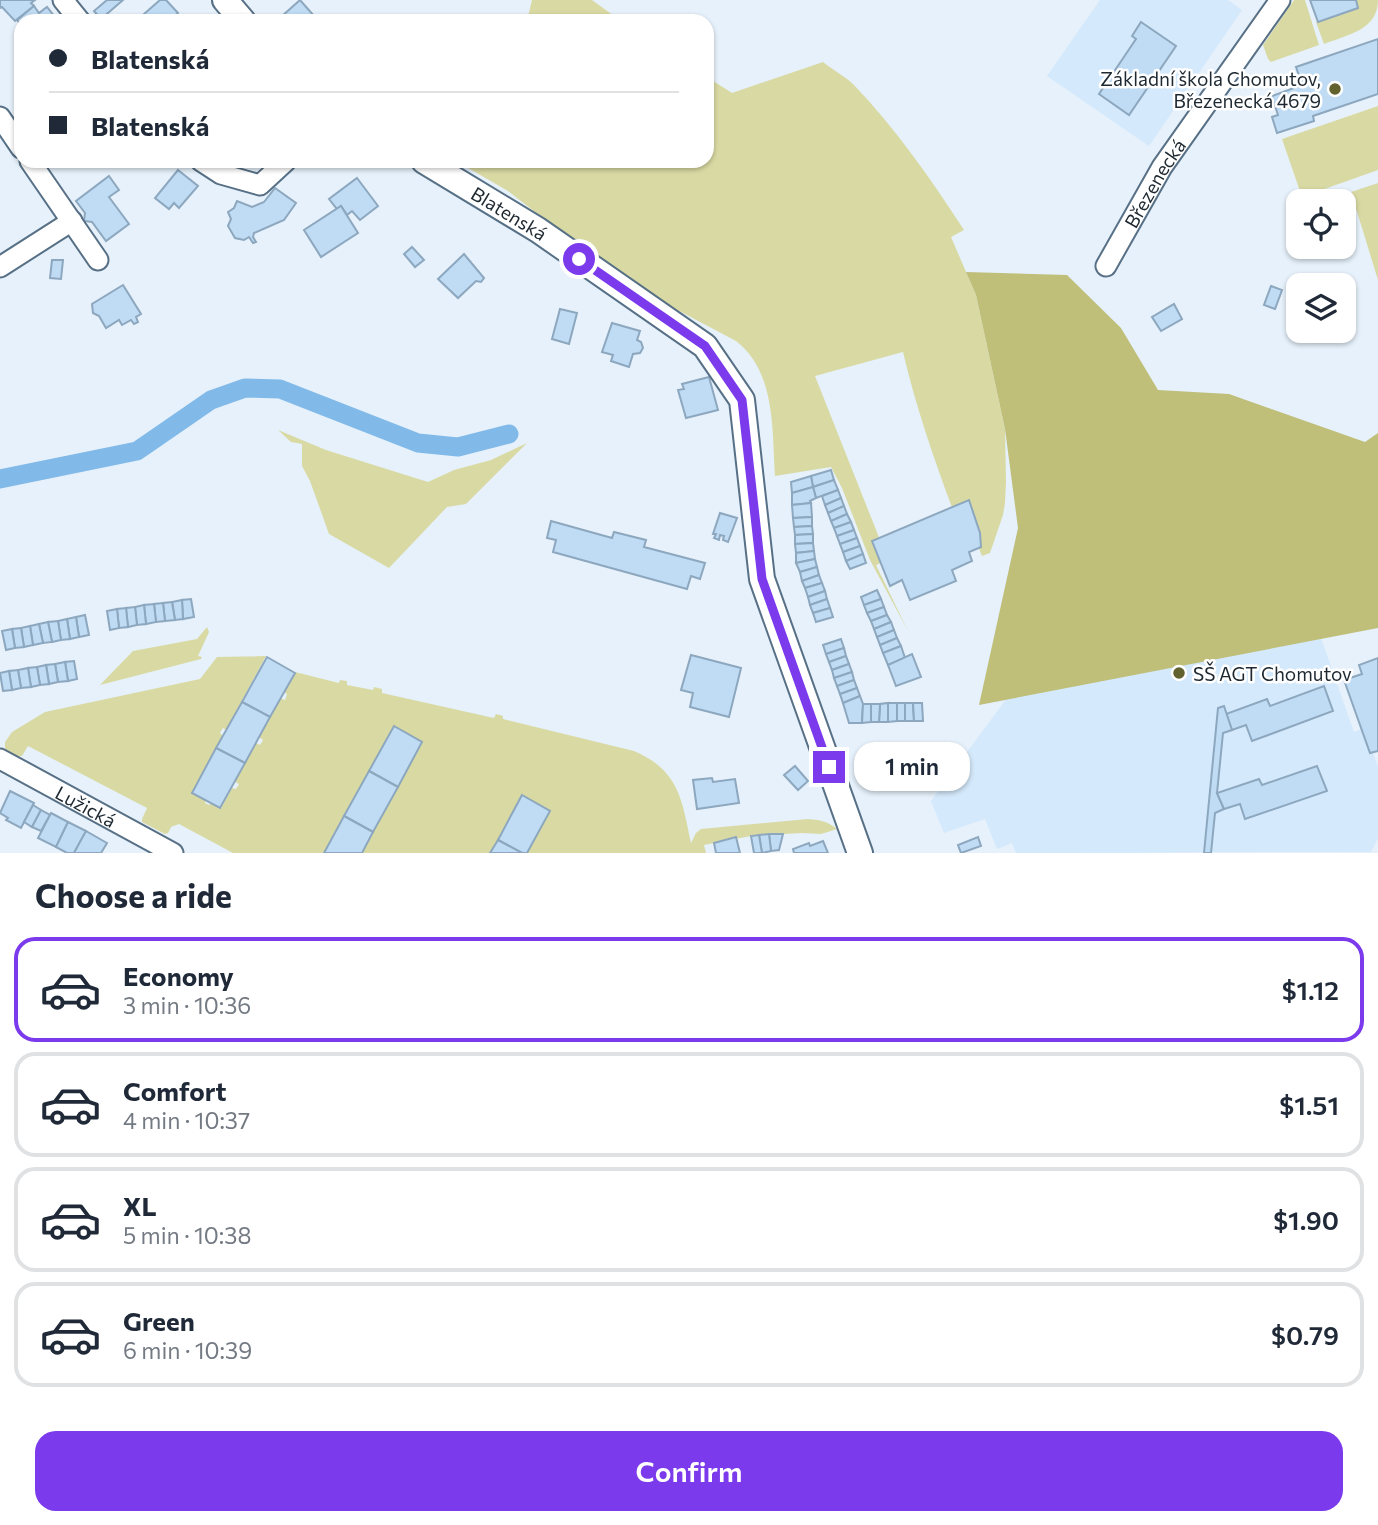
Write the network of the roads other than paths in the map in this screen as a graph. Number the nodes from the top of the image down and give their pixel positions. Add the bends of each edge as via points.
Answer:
1 (62, 0) edge
2 (225, 0) edge
3 (1280, 0) edge
4 (74, 14) edge
5 (237, 14) edge
6 (0, 117) edge
7 (14, 138) edge
8 (35, 168) edge
9 (212, 168) edge
10 (279, 168) edge
11 (436, 168) edge
12 (72, 221) junction
13 (98, 260) dead end
14 (1106, 266) dead end
15 (0, 267) edge
16 (0, 758) edge
17 (173, 853) edge
18 (860, 853) edge

1 - 4 street
2 - 5 street
3 - 14 street, Březenecká via 1162,167
6 - 7 street
8 - 12 street
9 - 10 street via 260,186
11 - 18 street, Blatenská via 538,230 705,346 742,400 762,579
12 - 13 street
12 - 15 street
16 - 17 street, Lužická

